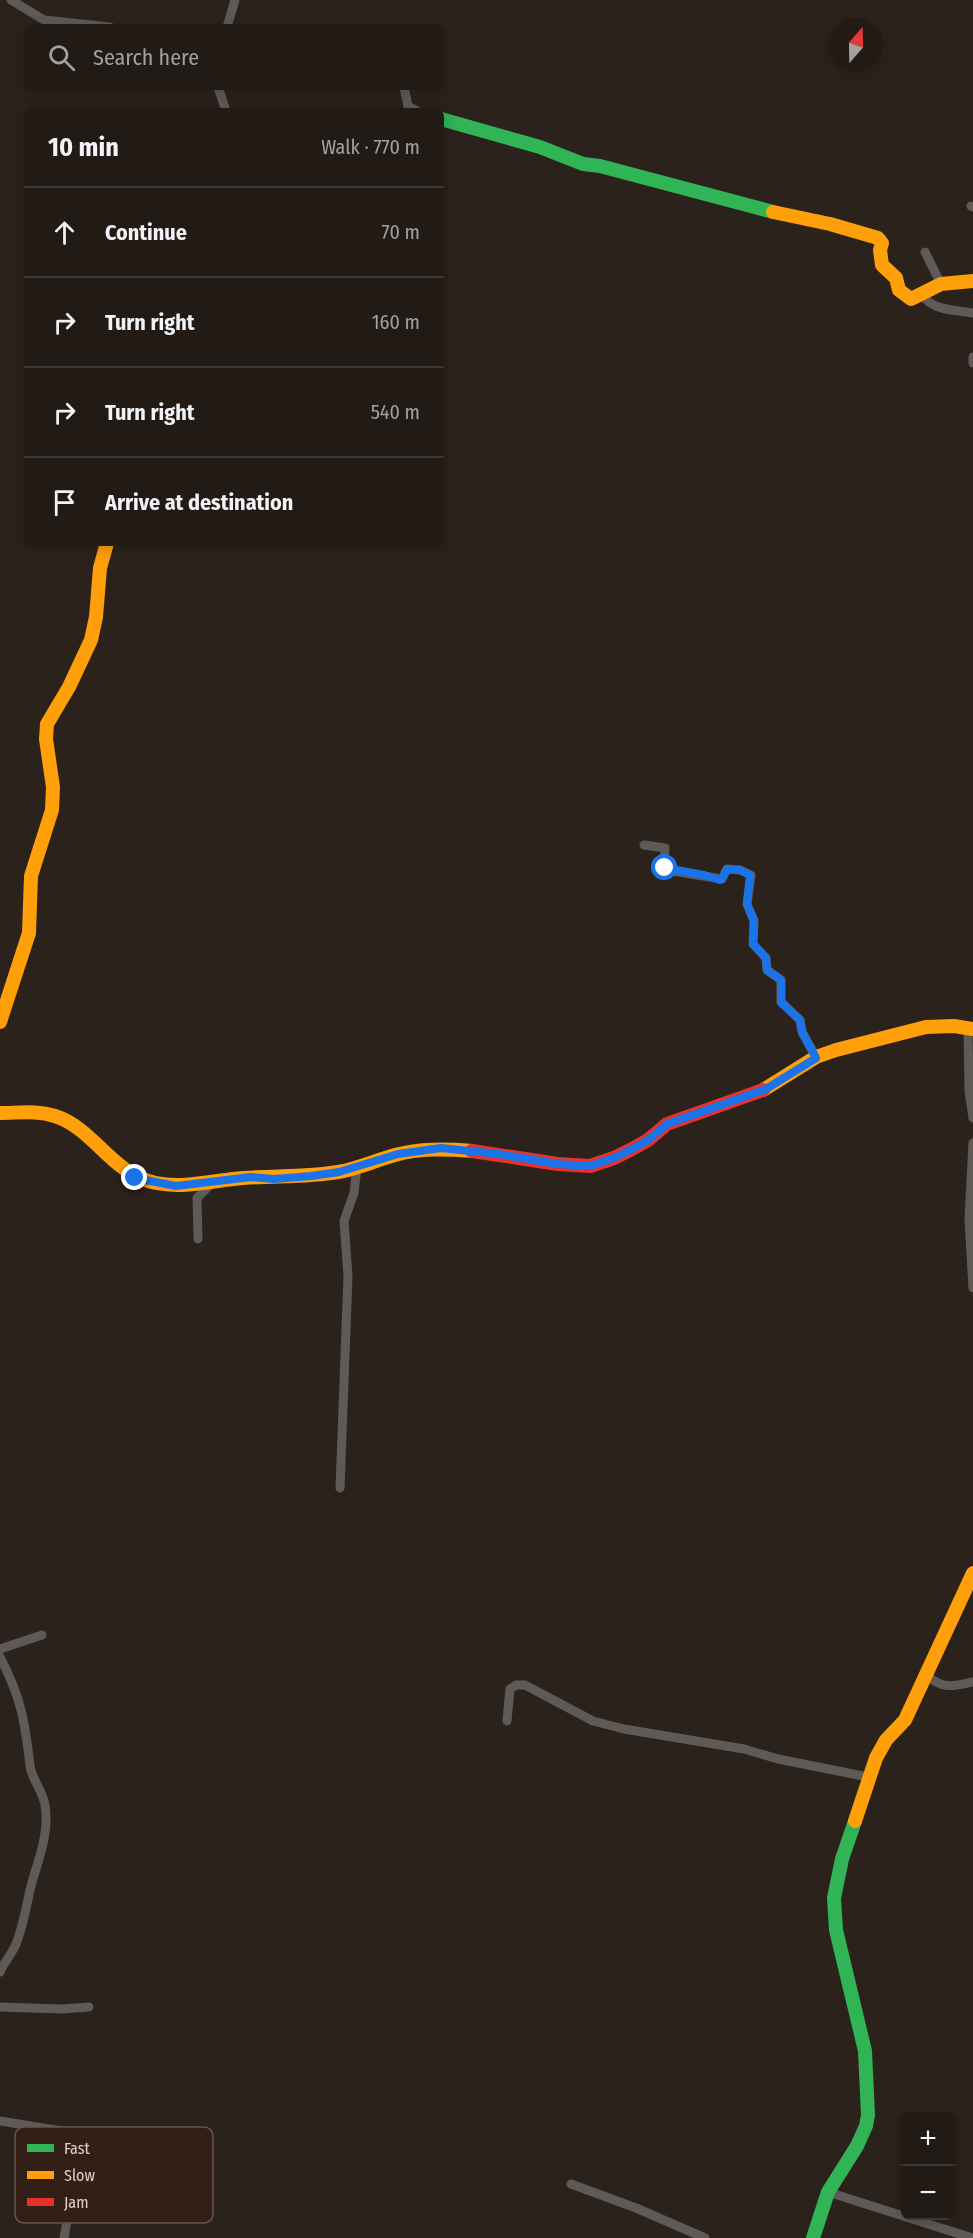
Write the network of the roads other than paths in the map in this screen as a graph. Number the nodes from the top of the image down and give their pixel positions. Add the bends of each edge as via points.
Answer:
1 (11, 0) edge
2 (235, 0) edge
3 (82, 24) edge
4 (228, 24) edge
5 (219, 90) edge
6 (405, 90) edge
7 (225, 108) edge
8 (412, 108) edge
9 (444, 120) edge
10 (925, 252) dead end
11 (973, 281) edge
12 (941, 284) junction
13 (922, 295) junction
14 (973, 313) edge
15 (973, 357) edge
16 (973, 363) edge
17 (106, 546) edge
18 (644, 845) dead end
19 (0, 1022) edge
20 (970, 1029) edge
21 (816, 1058) junction
22 (0, 1113) edge
23 (973, 1118) edge
24 (973, 1143) edge
25 (357, 1167) junction
26 (214, 1181) junction
27 (198, 1239) dead end
28 (973, 1275) edge
29 (973, 1288) edge
30 (340, 1488) dead end
31 (973, 1573) edge
32 (42, 1635) dead end
33 (0, 1649) edge
34 (0, 1657) edge
35 (926, 1675) junction
36 (973, 1682) edge
37 (507, 1721) dead end
38 (868, 1777) junction
39 (0, 1972) edge
40 (0, 2007) edge
41 (89, 2007) dead end
42 (0, 2121) edge
43 (37, 2127) edge
44 (571, 2184) dead end
45 (828, 2192) junction
46 (67, 2223) edge
47 (64, 2238) edge
48 (705, 2238) edge
49 (814, 2238) edge
50 (972, 2238) edge

1 - 3 street via 44,20
2 - 4 street
5 - 7 street
6 - 8 street
9 - 13 street via 540,147 583,164 878,238 882,243 881,262 896,278 899,290 913,300
10 - 12 street
11 - 12 street
12 - 13 street
13 - 14 street via 940,308
15 - 16 street
17 - 19 street via 99,568 91,640 47,724 52,810 31,876 29,933
18 - 21 street via 665,848 666,870 720,880 727,869 750,875 747,904 754,921 753,944 766,958 767,970 781,980 781,1002 800,1020
20 - 21 street via 926,1027
20 - 23 street via 969,1091
21 - 25 street via 766,1089 667,1124 634,1148 590,1166 441,1148 398,1154
22 - 26 street via 56,1116 82,1132 135,1178 176,1186
24 - 28 street via 969,1219
25 - 26 street via 311,1176
25 - 30 street via 354,1193 344,1221 348,1276
26 - 27 street via 197,1198
28 - 29 street
31 - 35 street
32 - 33 street
34 - 39 street via 20,1701 31,1769 45,1805 46,1820 42,1852 18,1940
35 - 36 street via 946,1686
35 - 38 street via 905,1720 886,1740
37 - 38 street via 508,1692 516,1685 525,1685 594,1721
38 - 45 street via 837,1874 833,1911 865,2051 868,2115 857,2146
40 - 41 street
42 - 43 street
44 - 48 street
45 - 49 street
45 - 50 street
46 - 47 street

